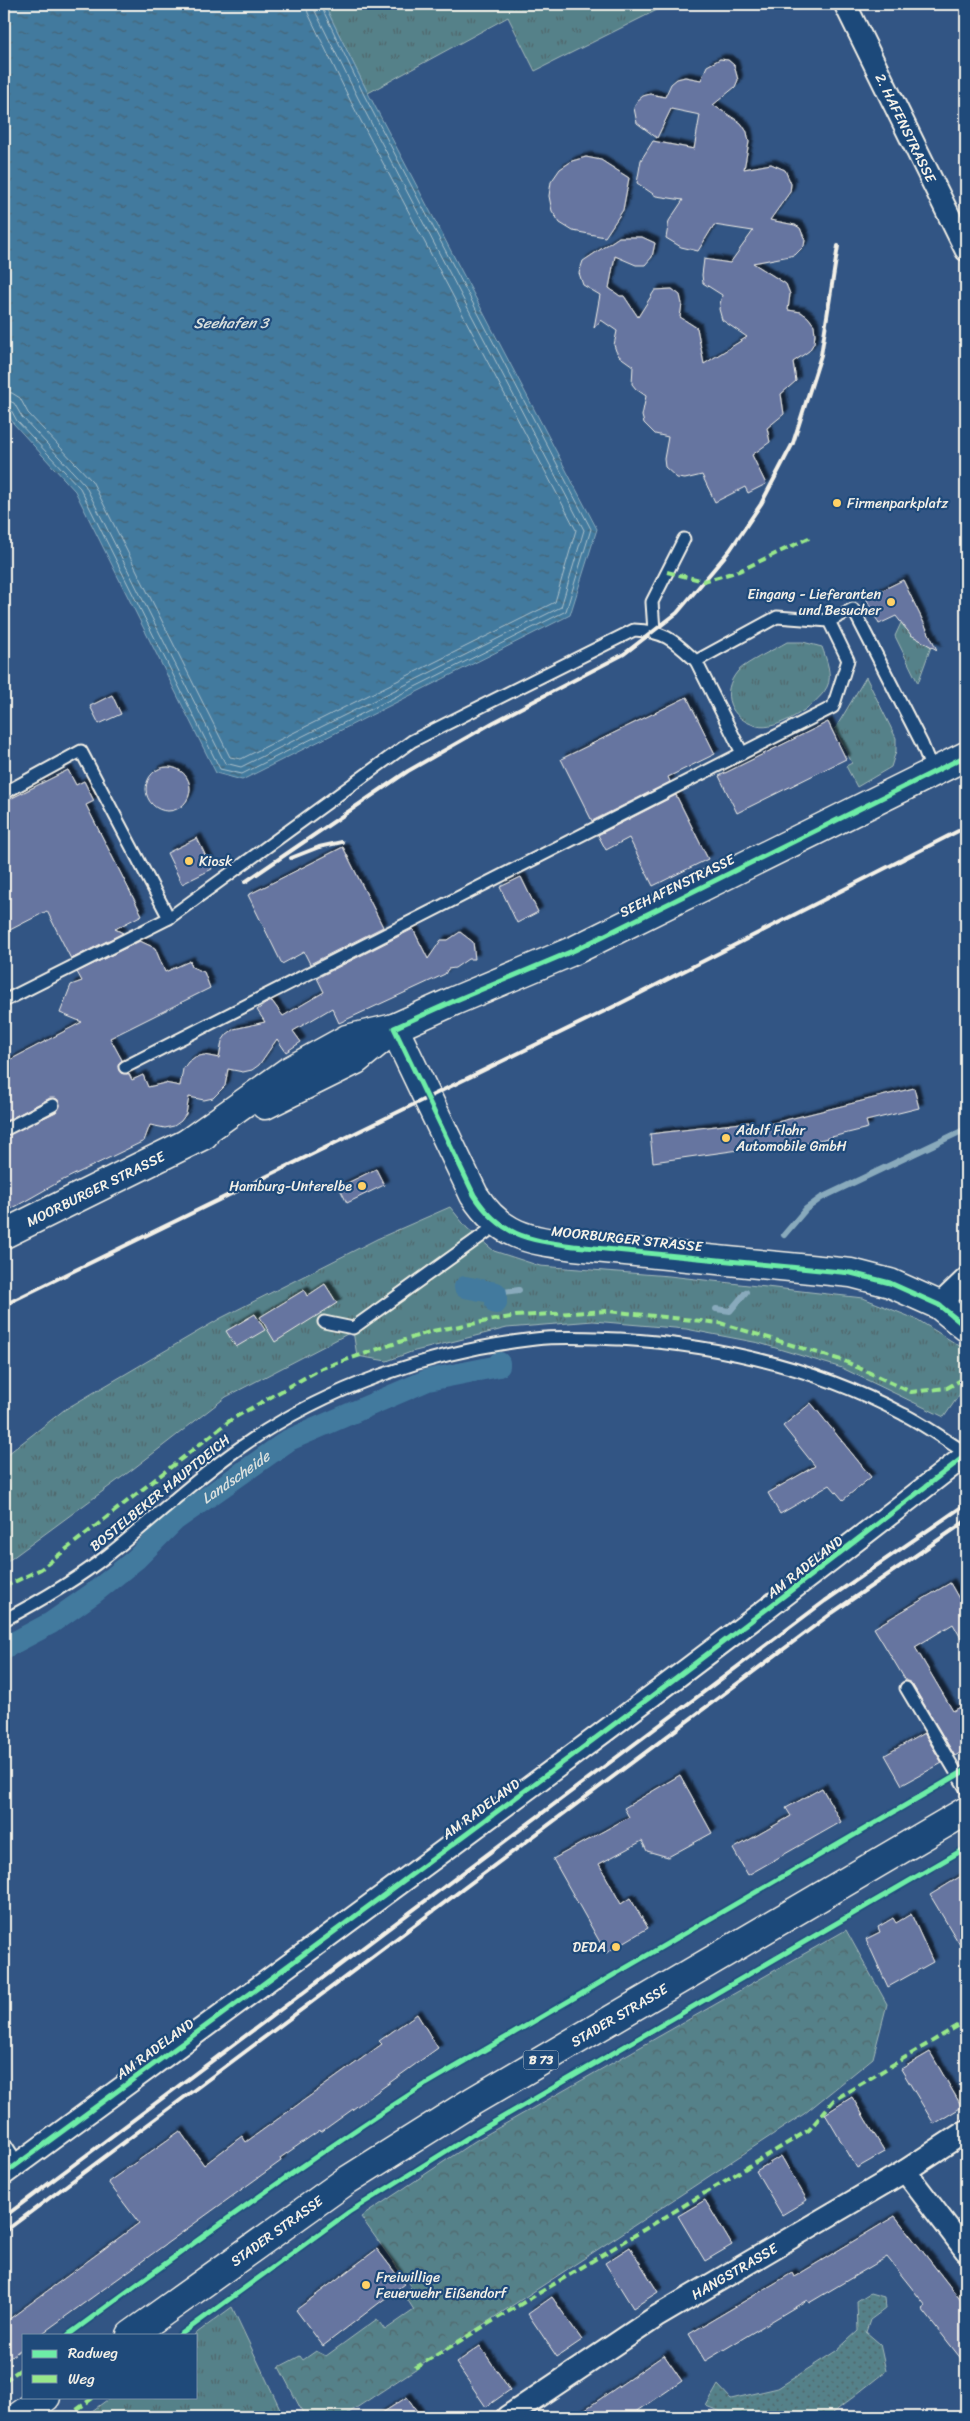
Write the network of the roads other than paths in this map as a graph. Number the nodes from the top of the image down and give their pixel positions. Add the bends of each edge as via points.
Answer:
1 (845, 4) edge
2 (966, 250) edge
3 (684, 540) dead end
4 (828, 621) junction
5 (654, 631) junction
6 (696, 660) junction
7 (742, 753) junction
8 (966, 756) edge
9 (933, 772) junction
10 (5, 790) edge
11 (169, 918) junction
12 (4, 1001) edge
13 (394, 1028) junction
14 (125, 1067) dead end
15 (53, 1105) dead end
16 (4, 1130) edge
17 (498, 1224) junction
18 (4, 1234) edge
19 (966, 1279) edge
20 (939, 1305) junction
21 (324, 1322) dead end
22 (966, 1326) edge
23 (966, 1454) edge
24 (4, 1620) edge
25 (906, 1688) dead end
26 (966, 1789) edge
27 (966, 1811) edge
28 (966, 2131) edge
29 (4, 2142) edge
30 (11, 2169) edge
31 (905, 2171) junction
32 (966, 2251) edge
33 (132, 2334) edge
34 (45, 2398) edge
35 (18, 2417) edge
36 (507, 2417) edge

1 - 2 street, 2. HAFENSTRASSE
3 - 5 lane via 652,602
4 - 6 lane via 777,617
4 - 7 lane via 848,660 833,707
4 - 9 lane via 853,609
5 - 6 lane
5 - 11 lane via 634,630 412,741
6 - 7 lane
7 - 14 lane
8 - 9 main road, SEEHAFENSTRASSE
9 - 13 main road, SEEHAFENSTRASSE via 575,950
10 - 11 lane via 81,750
11 - 12 lane
13 - 17 main road, MOORBURGER STRASSE via 474,1195
13 - 18 main road, MOORBURGER STRASSE via 356,1060
15 - 16 lane
17 - 20 main road, MOORBURGER STRASSE via 521,1236 544,1242 851,1273 890,1283
17 - 21 lane via 353,1328
19 - 20 street
20 - 22 main road, MOORBURGER STRASSE
23 - 24 lane, BOSTELBEKER HAUPTDEICH via 902,1413 841,1386 793,1368 730,1351 594,1338 536,1339 471,1350 421,1362 343,1390 287,1418 241,1446 107,1556 48,1596
23 - 30 street, AM RADELAND via 805,1582
25 - 26 lane
27 - 33 main road, STADER STRASSE / B 73 via 472,2101 346,2181
28 - 31 street, HANGSTRASSE
29 - 30 lane
31 - 32 street
31 - 36 street, HANGSTRASSE via 656,2317
34 - 35 main road

